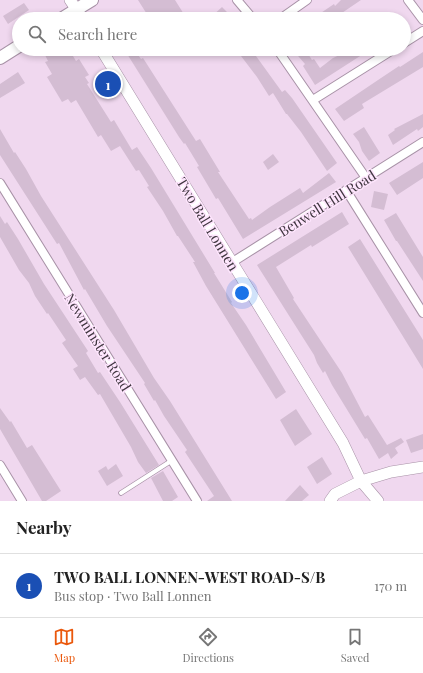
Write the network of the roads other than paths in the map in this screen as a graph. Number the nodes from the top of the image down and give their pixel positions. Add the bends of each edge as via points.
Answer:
1 (92, 0) edge
2 (237, 0) edge
3 (307, 0) edge
4 (408, 0) edge
5 (76, 9) edge
6 (247, 12) edge
7 (290, 12) edge
8 (423, 20) edge
9 (423, 31) edge
10 (411, 39) edge
11 (12, 50) edge
12 (105, 56) edge
13 (282, 56) edge
14 (383, 56) edge
15 (0, 58) edge
16 (313, 100) junction
17 (423, 142) edge
18 (366, 178) junction
19 (0, 183) edge
20 (346, 190) junction
21 (231, 263) junction
22 (423, 313) edge
23 (171, 461) junction
24 (0, 465) edge
25 (423, 467) edge
26 (362, 481) junction
27 (122, 493) dead end
28 (22, 501) edge
29 (197, 501) edge
30 (330, 501) edge
31 (378, 501) edge

1 - 5 main road
2 - 6 street
3 - 7 street
4 - 8 street
9 - 10 street
11 - 15 main road
12 - 21 main road, Two Ball Lonnen
13 - 16 street
14 - 16 street
16 - 18 street
17 - 18 street, Benwell Hill Road
18 - 20 street, Benwell Hill Road
19 - 23 street, Newminster Road
20 - 21 street, Benwell Hill Road
20 - 22 street
21 - 26 main road, Two Ball Lonnen via 343,443
23 - 27 lane
23 - 29 street, Newminster Road
24 - 28 street
25 - 26 main road via 391,472
26 - 30 main road via 335,494
26 - 31 main road, Two Ball Lonnen

